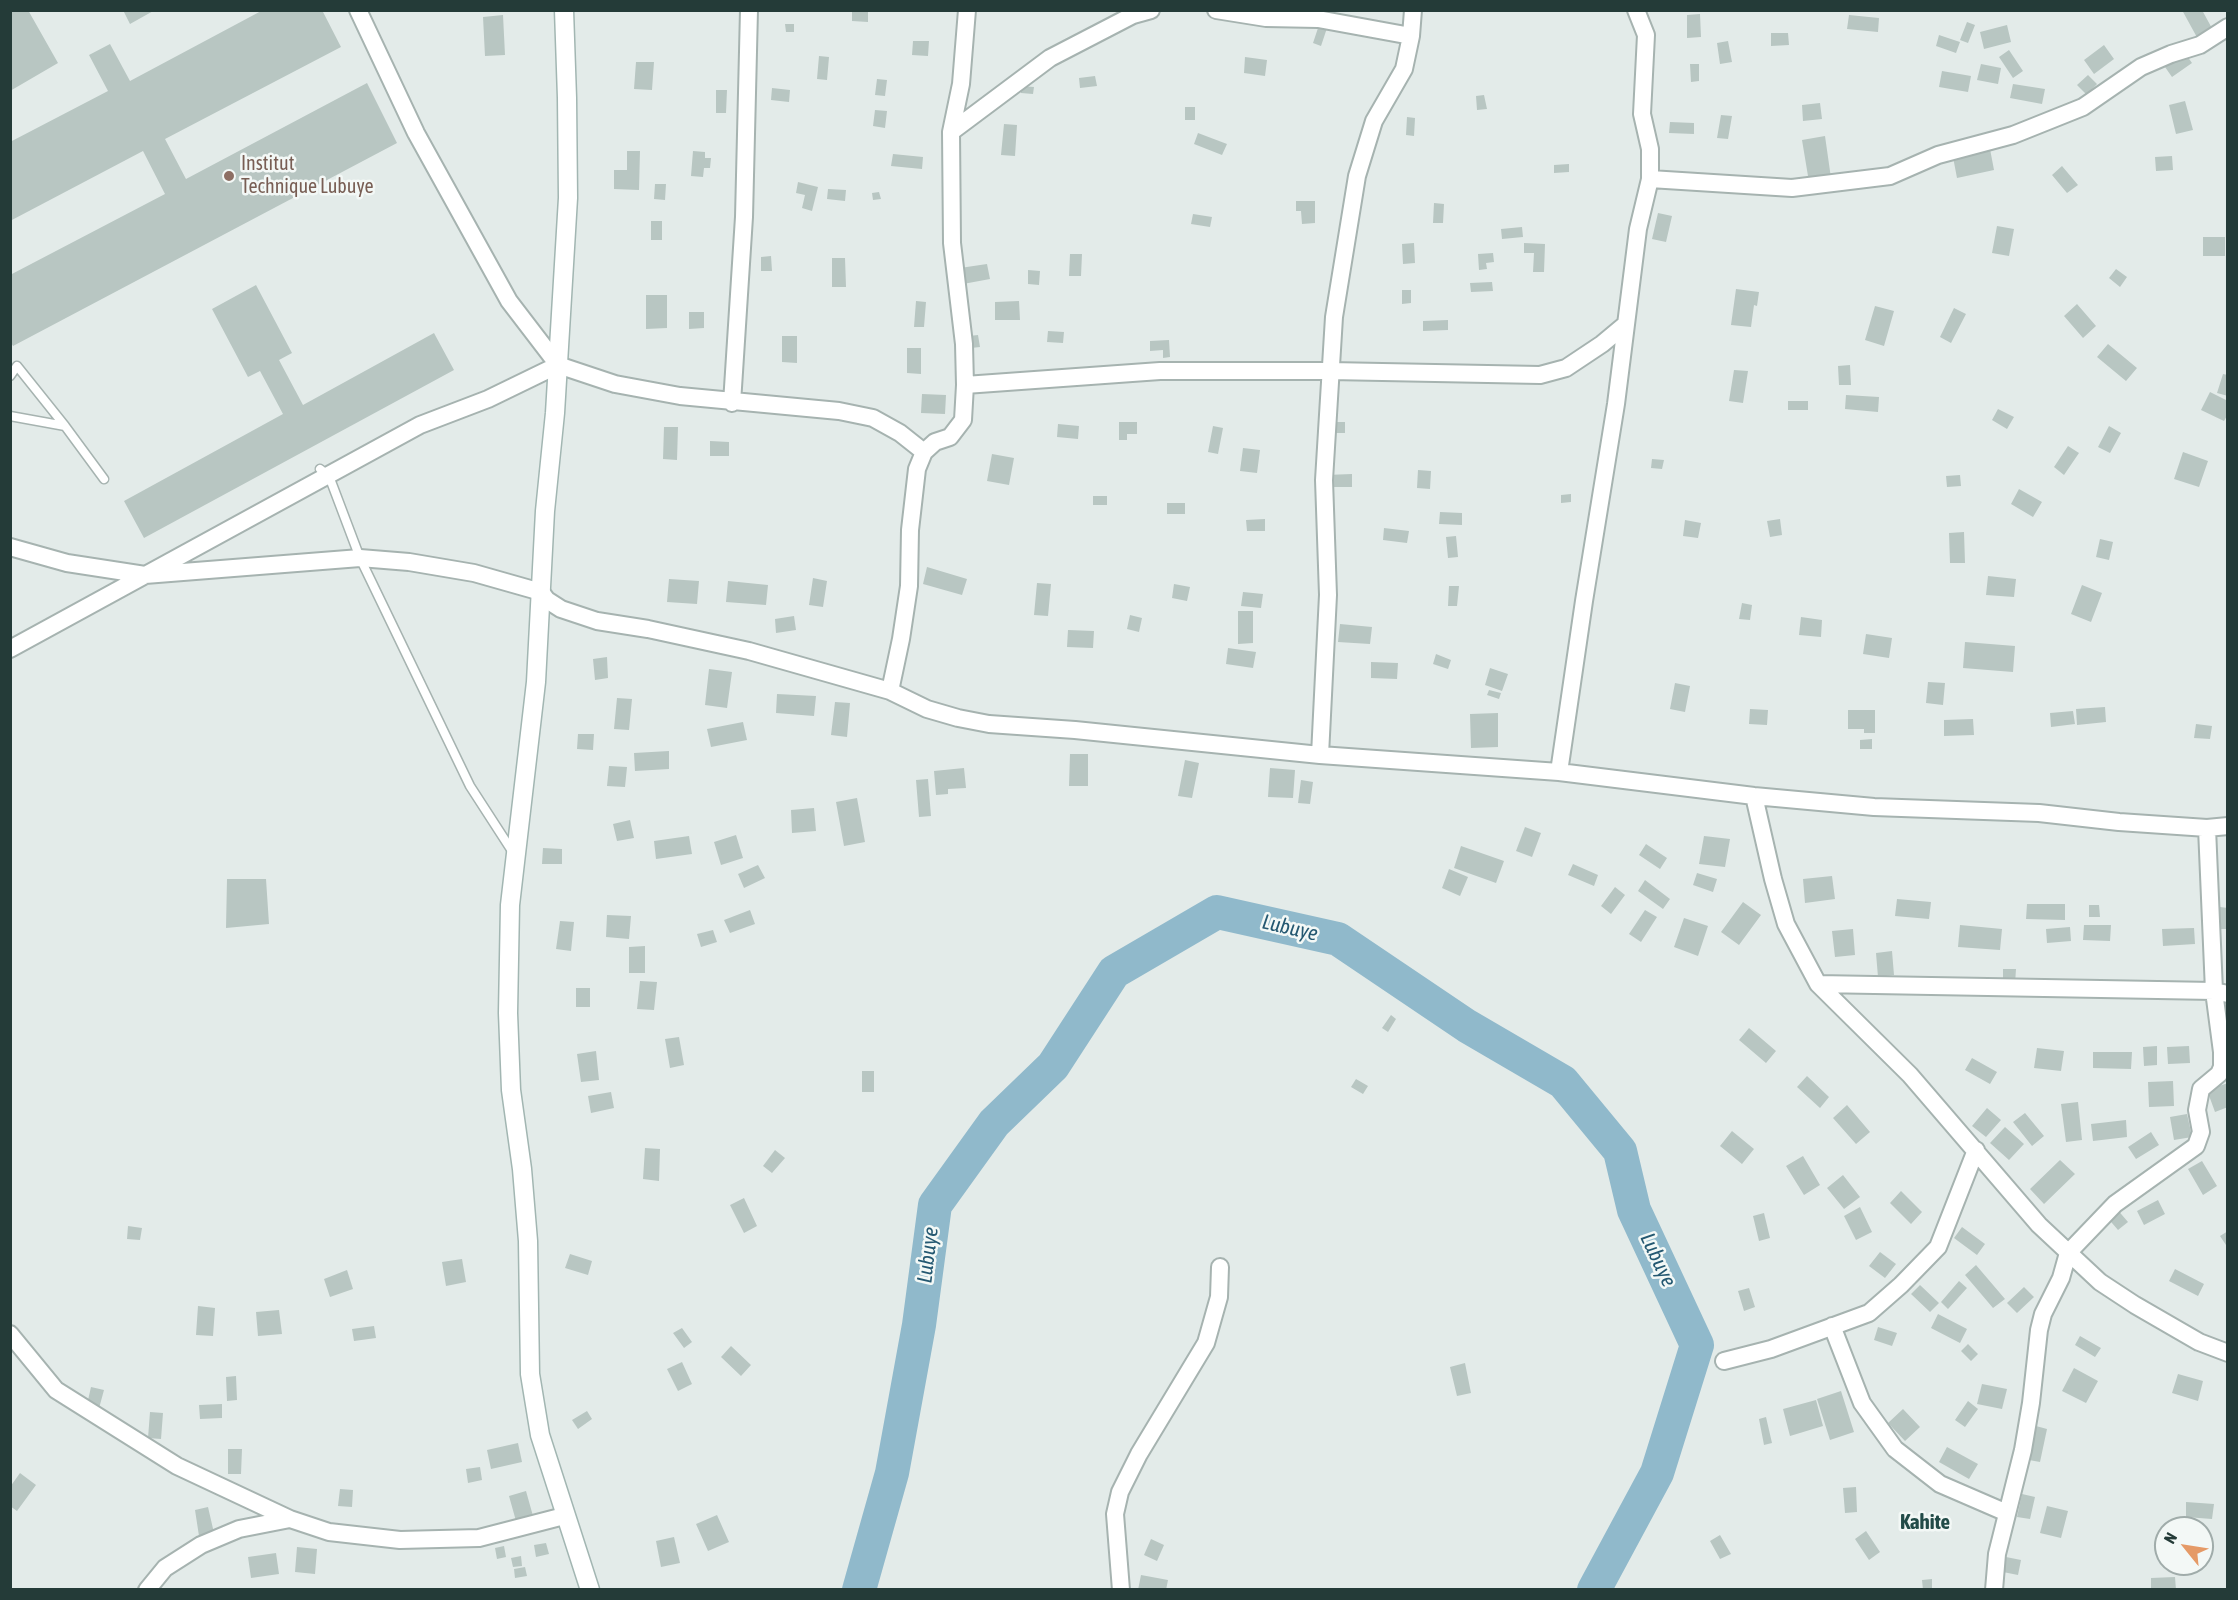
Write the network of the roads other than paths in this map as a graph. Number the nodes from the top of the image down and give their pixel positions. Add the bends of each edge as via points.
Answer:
1 (358, 10) edge
2 (564, 10) edge
3 (749, 10) edge
4 (967, 10) edge
5 (1151, 10) edge
6 (1216, 10) edge
7 (1413, 10) edge
8 (1636, 10) edge
9 (1133, 13) edge
10 (2228, 27) edge
11 (1411, 36) junction
12 (951, 132) junction
13 (1650, 179) junction
14 (1626, 324) junction
15 (558, 365) junction
16 (1330, 371) junction
17 (10, 376) edge
18 (965, 385) junction
19 (732, 403) junction
20 (10, 416) edge
21 (66, 426) junction
22 (924, 452) junction
23 (324, 472) junction
24 (104, 479) dead end
25 (10, 547) edge
26 (360, 558) junction
27 (145, 575) junction
28 (541, 592) junction
29 (10, 649) edge
30 (890, 691) junction
31 (1320, 755) junction
32 (1559, 772) junction
33 (1754, 796) junction
34 (2228, 826) edge
35 (2207, 828) junction
36 (514, 855) junction
37 (1818, 984) junction
38 (2221, 993) edge
39 (1976, 1150) junction
40 (2068, 1252) junction
41 (1220, 1267) dead end
42 (1832, 1326) junction
43 (10, 1334) edge
44 (2228, 1353) edge
45 (1724, 1361) dead end
46 (2007, 1513) junction
47 (564, 1516) junction
48 (290, 1519) junction
49 (147, 1590) edge
50 (590, 1590) edge
51 (1121, 1590) edge
52 (1994, 1590) edge

1 - 15 street via 416,133 509,300
2 - 15 street via 568,198
3 - 19 street via 744,217
4 - 12 street via 961,84
5 - 9 street
6 - 11 street via 1266,18 1318,19
7 - 11 street
8 - 13 street via 1646,35 1642,114 1650,149
9 - 12 street via 1050,58
10 - 13 street via 2200,45 2142,67 2083,107 2013,135 1938,155 1890,176 1792,188
11 - 16 street via 1404,69 1374,121 1357,176 1334,317
12 - 18 street via 952,243
13 - 14 street via 1638,229
14 - 16 street via 1566,368 1540,375
14 - 32 street
15 - 19 street via 615,384
15 - 23 street
15 - 28 street
16 - 18 street via 1160,371
16 - 31 street via 1324,480 1328,619
17 - 21 lane via 16,366
18 - 22 street via 963,420 951,437 935,442
19 - 22 street via 839,411 873,418
20 - 21 lane
21 - 24 lane
22 - 30 street via 917,469 909,586
23 - 26 lane
23 - 27 street
25 - 27 street via 67,563
26 - 27 street
26 - 28 street via 474,573
26 - 36 lane via 470,786
27 - 29 street
28 - 30 street via 561,609 597,621 749,651
28 - 36 street via 536,682
30 - 31 street via 927,709 989,724
31 - 32 street
32 - 33 street
33 - 35 street via 1874,807 2039,813
33 - 37 street via 1786,924
34 - 35 street
35 - 38 street
36 - 47 street via 508,1013 528,1242 530,1374 540,1435
37 - 38 street
37 - 39 street via 1910,1075
38 - 40 street via 2222,1067 2201,1089 2197,1110 2201,1132 2196,1146 2115,1204
39 - 40 street via 2039,1225
39 - 42 street via 1938,1247 1869,1313
40 - 44 street via 2100,1282 2135,1305 2199,1342
40 - 46 street via 2039,1330 2023,1450
41 - 51 street via 1219,1297 1206,1343 1120,1492 1115,1514
42 - 45 street via 1771,1349
42 - 46 street via 1862,1403 1895,1449 1940,1484
43 - 48 street via 56,1390 177,1466
46 - 52 street via 1997,1554
47 - 48 street via 479,1538 400,1540 329,1532
47 - 50 street
48 - 49 street via 239,1529 201,1545 165,1568

